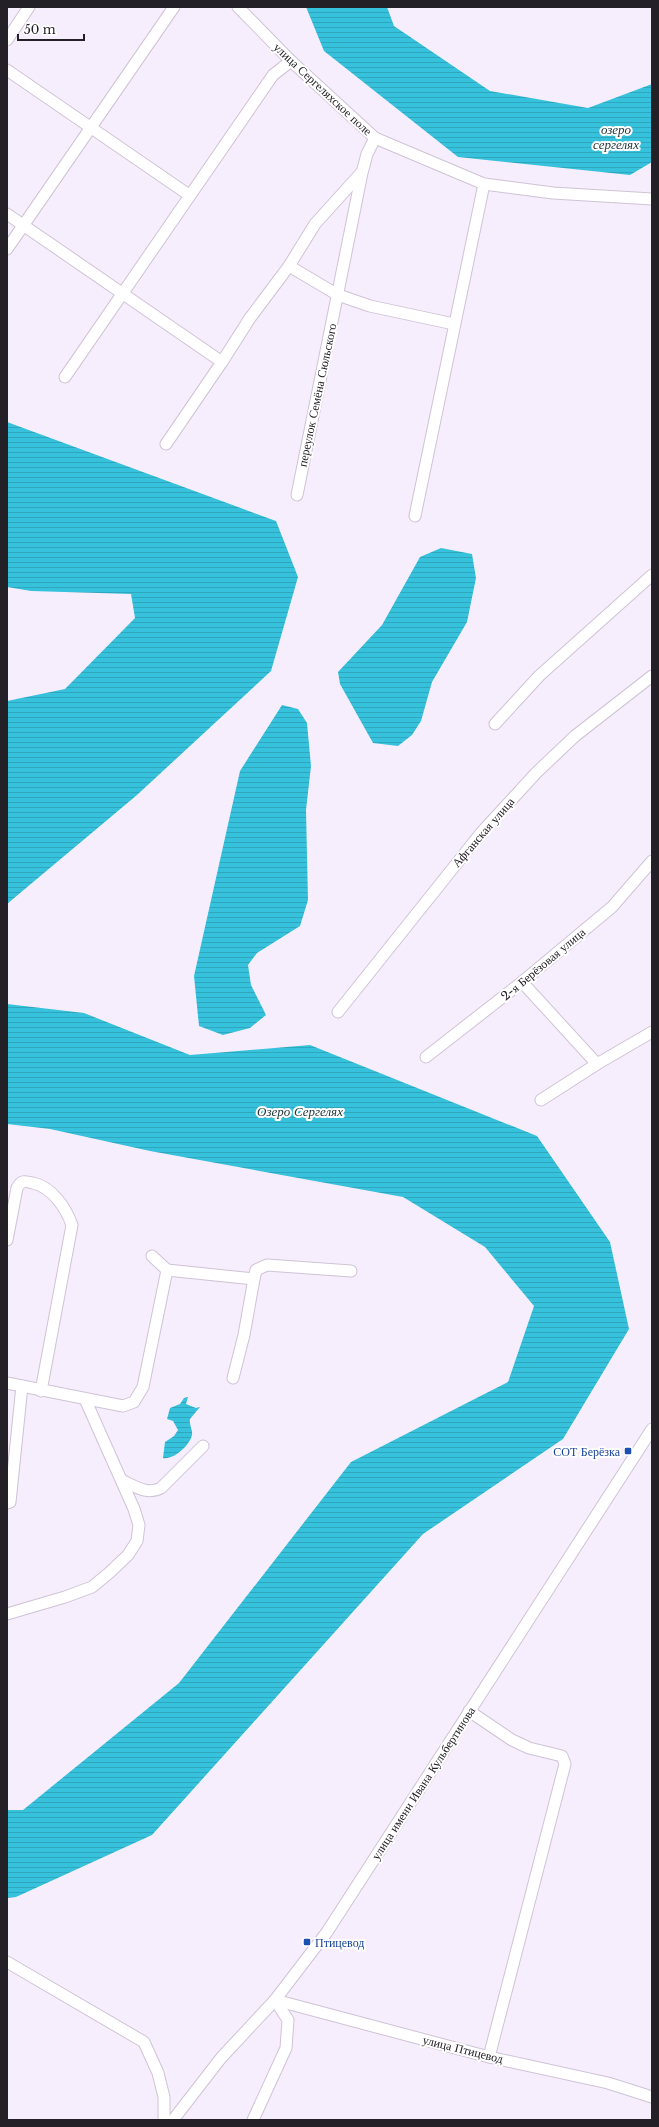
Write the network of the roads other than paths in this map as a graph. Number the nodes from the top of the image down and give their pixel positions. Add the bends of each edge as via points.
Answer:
1 (29, 7) edge
2 (174, 7) edge
3 (238, 7) edge
4 (7, 40) edge
5 (291, 61) junction
6 (7, 70) edge
7 (91, 128) junction
8 (375, 138) junction
9 (362, 173) junction
10 (484, 184) junction
11 (189, 195) junction
12 (652, 199) edge
13 (7, 214) edge
14 (24, 225) junction
15 (7, 249) edge
16 (289, 266) junction
17 (122, 294) junction
18 (338, 295) junction
19 (454, 324) junction
20 (222, 362) junction
21 (65, 377) dead end
22 (166, 444) dead end
23 (296, 495) dead end
24 (415, 516) dead end
25 (652, 575) edge
26 (652, 676) edge
27 (495, 724) dead end
28 (652, 861) edge
29 (522, 982) junction
30 (338, 1012) dead end
31 (652, 1032) edge
32 (426, 1057) dead end
33 (597, 1064) junction
34 (541, 1100) dead end
35 (7, 1240) edge
36 (152, 1256) dead end
37 (167, 1270) junction
38 (351, 1271) dead end
39 (254, 1278) junction
40 (233, 1378) dead end
41 (7, 1383) edge
42 (22, 1386) junction
43 (41, 1391) junction
44 (85, 1399) junction
45 (652, 1429) edge
46 (202, 1446) dead end
47 (123, 1481) junction
48 (7, 1503) edge
49 (7, 1614) edge
50 (469, 1711) junction
51 (7, 1962) edge
52 (275, 2000) junction
53 (488, 2057) junction
54 (652, 2097) edge
55 (164, 2120) edge
56 (173, 2120) edge
57 (253, 2120) edge

1 - 4 street
2 - 7 street
3 - 5 street, улица Сергеляхское поле
5 - 8 street, улица Сергеляхское поле
5 - 11 street via 273,75
6 - 7 street
7 - 11 street
7 - 14 street
8 - 9 street, переулок Семёна Сюльского
8 - 10 street, улица Сергеляхское поле
9 - 16 street via 315,224
9 - 18 street, переулок Семёна Сюльского
10 - 12 street, улица Сергеляхское поле via 553,193
10 - 19 street
11 - 17 street
13 - 14 street
14 - 15 street
14 - 17 street
16 - 18 street
16 - 20 street via 250,318
17 - 20 street
17 - 21 street
18 - 19 street via 370,306
18 - 23 street, переулок Семёна Сюльского
19 - 24 street
20 - 22 street
25 - 27 street via 539,676
26 - 30 street, Афганская улица via 575,736 536,773 481,833
28 - 29 street, 2-я Берёзовая улица via 612,907
29 - 32 street, 2-я Берёзовая улица
29 - 33 street
31 - 33 street
33 - 34 street
35 - 43 street via 20,1182 42,1185 51,1192 69,1216 72,1225
36 - 37 street
37 - 39 street
37 - 44 street via 143,1387 134,1402 123,1406
38 - 39 street via 267,1266 256,1270
39 - 40 street
41 - 42 street
42 - 43 street
42 - 48 street via 10,1502
43 - 44 street
44 - 47 street
45 - 50 street, улица имени Ивана Кульбертинова
46 - 47 street via 154,1492 144,1491
47 - 49 street via 139,1525 137,1541 128,1555 92,1587
50 - 52 street, улица имени Ивана Кульбертинова via 327,1932
50 - 53 street via 528,1748 562,1756 565,1764
51 - 55 street via 144,2042 158,2072 164,2097
52 - 53 street, улица Птицевод
52 - 56 street, улица имени Ивана Кульбертинова via 222,2058
52 - 57 street via 288,2020 286,2048
53 - 54 street, улица Птицевод via 608,2083

